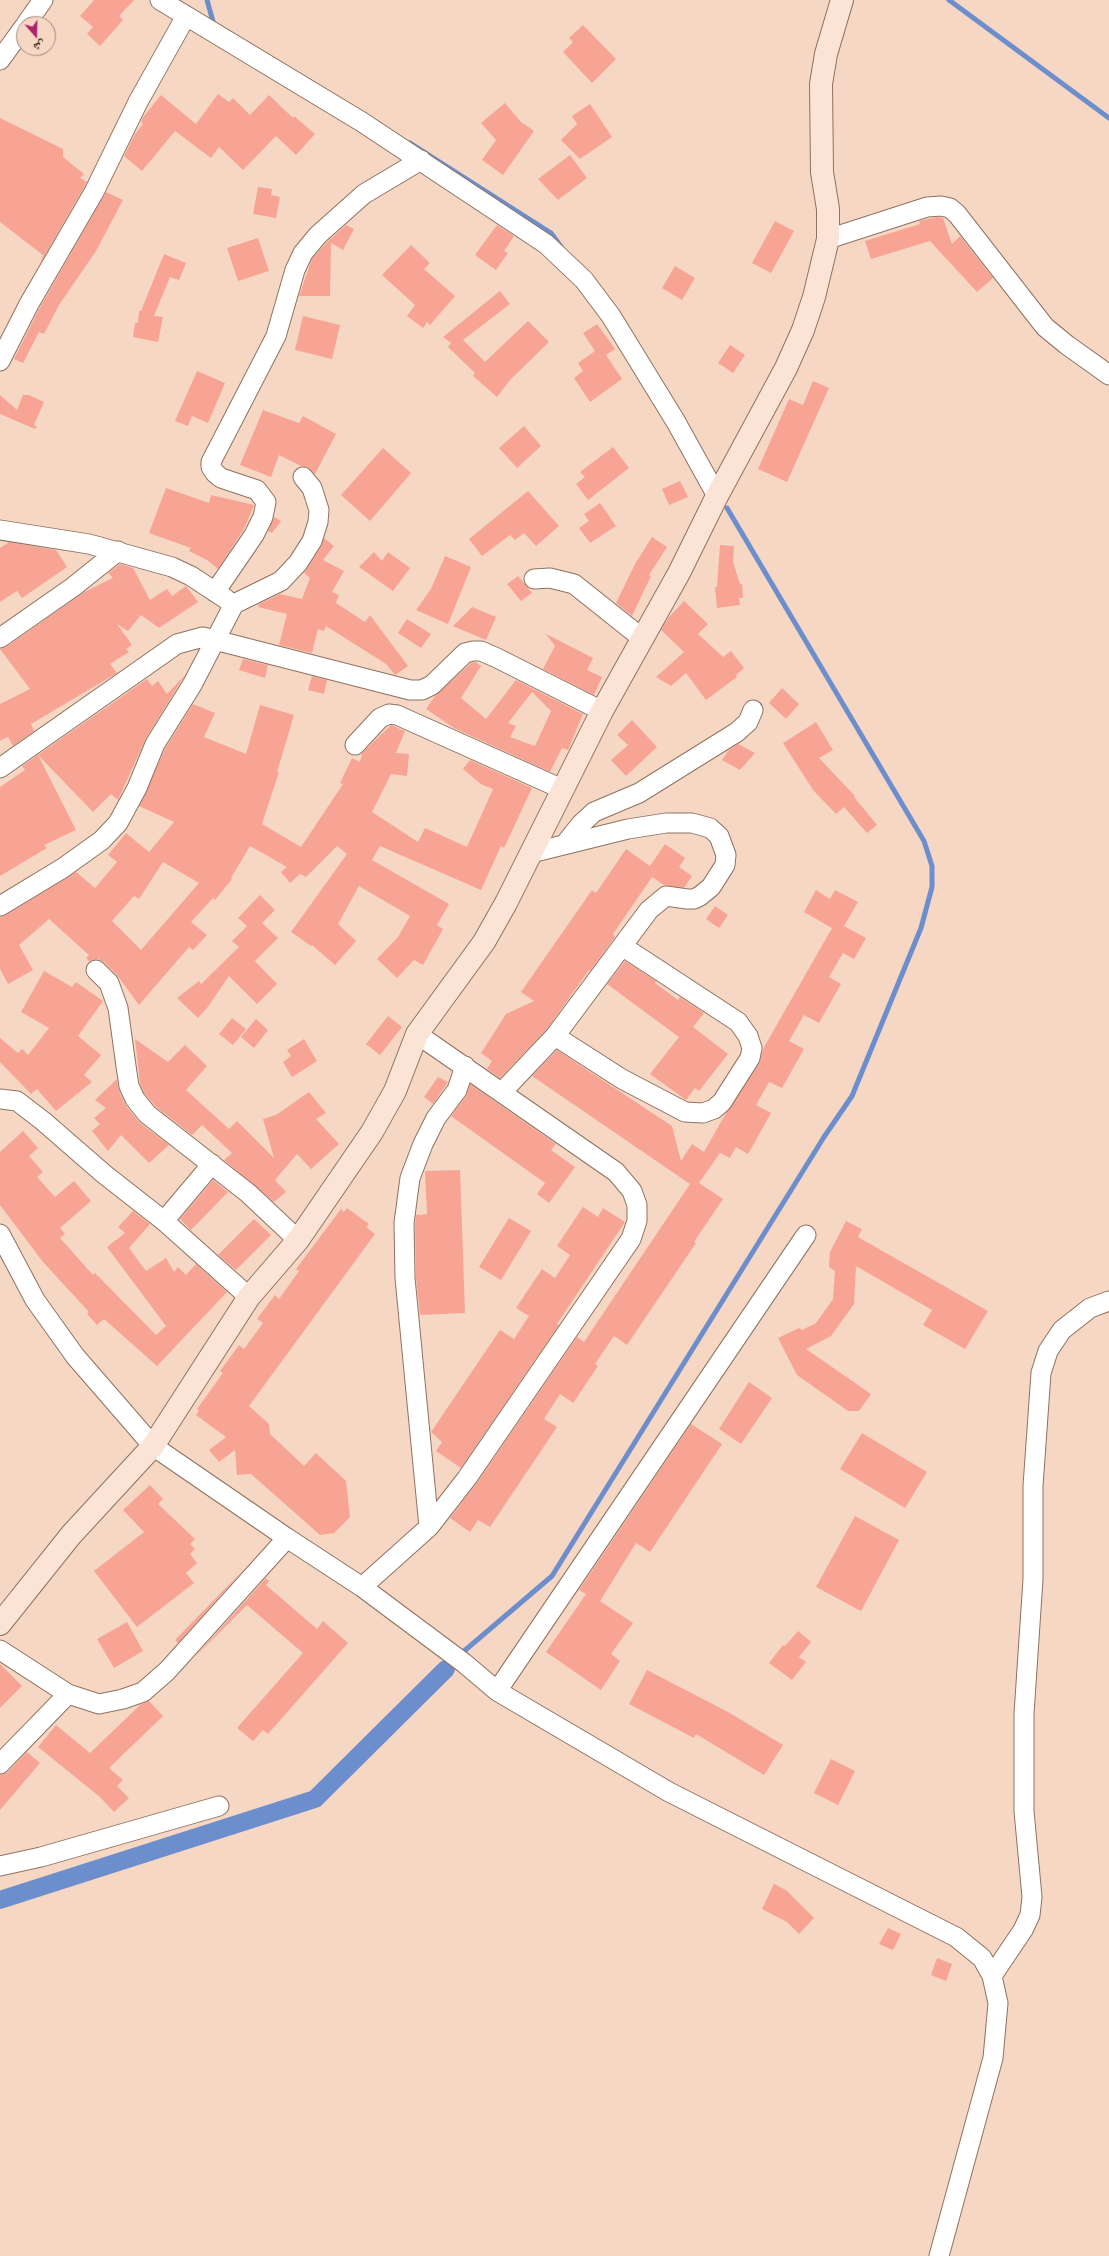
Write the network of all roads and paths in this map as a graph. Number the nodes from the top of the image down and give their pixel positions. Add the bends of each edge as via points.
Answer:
1 (43, 0) edge
2 (160, 0) edge
3 (842, 0) edge
4 (32, 16) edge
5 (186, 16) junction
6 (16, 38) edge
7 (0, 60) edge
8 (421, 160) junction
9 (828, 239) junction
10 (0, 361) edge
11 (1109, 374) edge
12 (303, 478) dead end
13 (717, 496) junction
14 (0, 530) edge
15 (118, 551) junction
16 (534, 579) dead end
17 (216, 592) junction
18 (234, 604) junction
19 (0, 638) edge
20 (215, 639) junction
21 (643, 639) junction
22 (754, 710) dead end
23 (602, 711) junction
24 (355, 745) dead end
25 (0, 768) edge
26 (562, 789) junction
27 (566, 844) junction
28 (531, 853) junction
29 (0, 906) edge
30 (622, 946) junction
31 (96, 970) dead end
32 (417, 1034) junction
33 (555, 1036) junction
34 (465, 1066) junction
35 (502, 1092) junction
36 (0, 1099) edge
37 (212, 1164) junction
38 (164, 1221) junction
39 (0, 1234) edge
40 (806, 1235) dead end
41 (298, 1240) junction
42 (249, 1297) junction
43 (1109, 1301) edge
44 (153, 1446) junction
45 (429, 1527) junction
46 (287, 1538) junction
47 (362, 1587) junction
48 (0, 1624) edge
49 (0, 1650) edge
50 (497, 1691) junction
51 (68, 1694) junction
52 (0, 1764) edge
53 (219, 1806) dead end
54 (0, 1866) edge
55 (992, 1976) junction
56 (939, 2256) edge

1 - 4 street
2 - 5 street
3 - 9 main road via 826,54 821,84 822,172 828,209
5 - 8 street
5 - 10 street via 138,102 94,192 29,304
6 - 7 street
8 - 13 street via 531,232 584,280 611,316 646,372
8 - 17 street via 364,194 318,235 300,259 276,336 211,462 211,467 221,478 257,490 266,502 263,517 254,535
9 - 11 street via 927,207 950,208 1045,327 1067,346
9 - 13 main road via 803,330 786,368
12 - 18 street via 312,488 319,510 312,542 298,563 281,581
13 - 21 main road
14 - 15 street
15 - 17 street via 172,567
15 - 19 street via 73,587
16 - 21 street via 550,578 574,584
17 - 18 street
18 - 20 street
20 - 23 street via 410,690 422,690 432,685 465,653 481,652
20 - 25 street via 195,638 177,644
20 - 29 street via 192,685 155,744 137,788 118,823 102,840 69,864
21 - 23 main road
22 - 27 street via 748,722 737,732 639,793 594,812
23 - 26 main road
24 - 26 street via 380,718 389,714 397,715
26 - 28 main road
27 - 28 street
27 - 30 street via 666,823 692,823 710,828 719,836 726,855 726,864 711,887 694,899 666,896 659,900
28 - 32 main road via 484,942
30 - 33 street
30 - 33 street via 738,1022 748,1036 752,1048 750,1058 722,1102 714,1109 703,1113 685,1112 622,1079
31 - 37 street via 109,983 115,995 129,1086 135,1099 147,1114
32 - 34 street
32 - 41 main road via 395,1091 372,1132
33 - 35 street
34 - 35 street
34 - 45 street via 457,1090 436,1118 423,1144 410,1178 404,1223 405,1278
35 - 45 street via 616,1172 632,1191 637,1205 637,1221 631,1239 467,1478
36 - 38 street via 17,1101
37 - 38 street
37 - 41 street via 248,1193
38 - 42 street
39 - 44 street via 35,1300 62,1338 114,1403
40 - 50 street
41 - 42 main road
42 - 44 main road
43 - 55 street via 1090,1308 1062,1330 1048,1350 1041,1373 1033,1486 1033,1579 1024,1714 1024,1811 1032,1897 1030,1915 1023,1930
44 - 46 street
44 - 48 main road via 71,1535
45 - 47 street
46 - 47 street
46 - 51 street via 168,1671 143,1692 99,1704
47 - 50 street
49 - 51 street
50 - 55 street via 669,1792 956,1937 982,1958
51 - 52 street
53 - 54 street via 41,1857
55 - 56 street via 998,2003 993,2058

